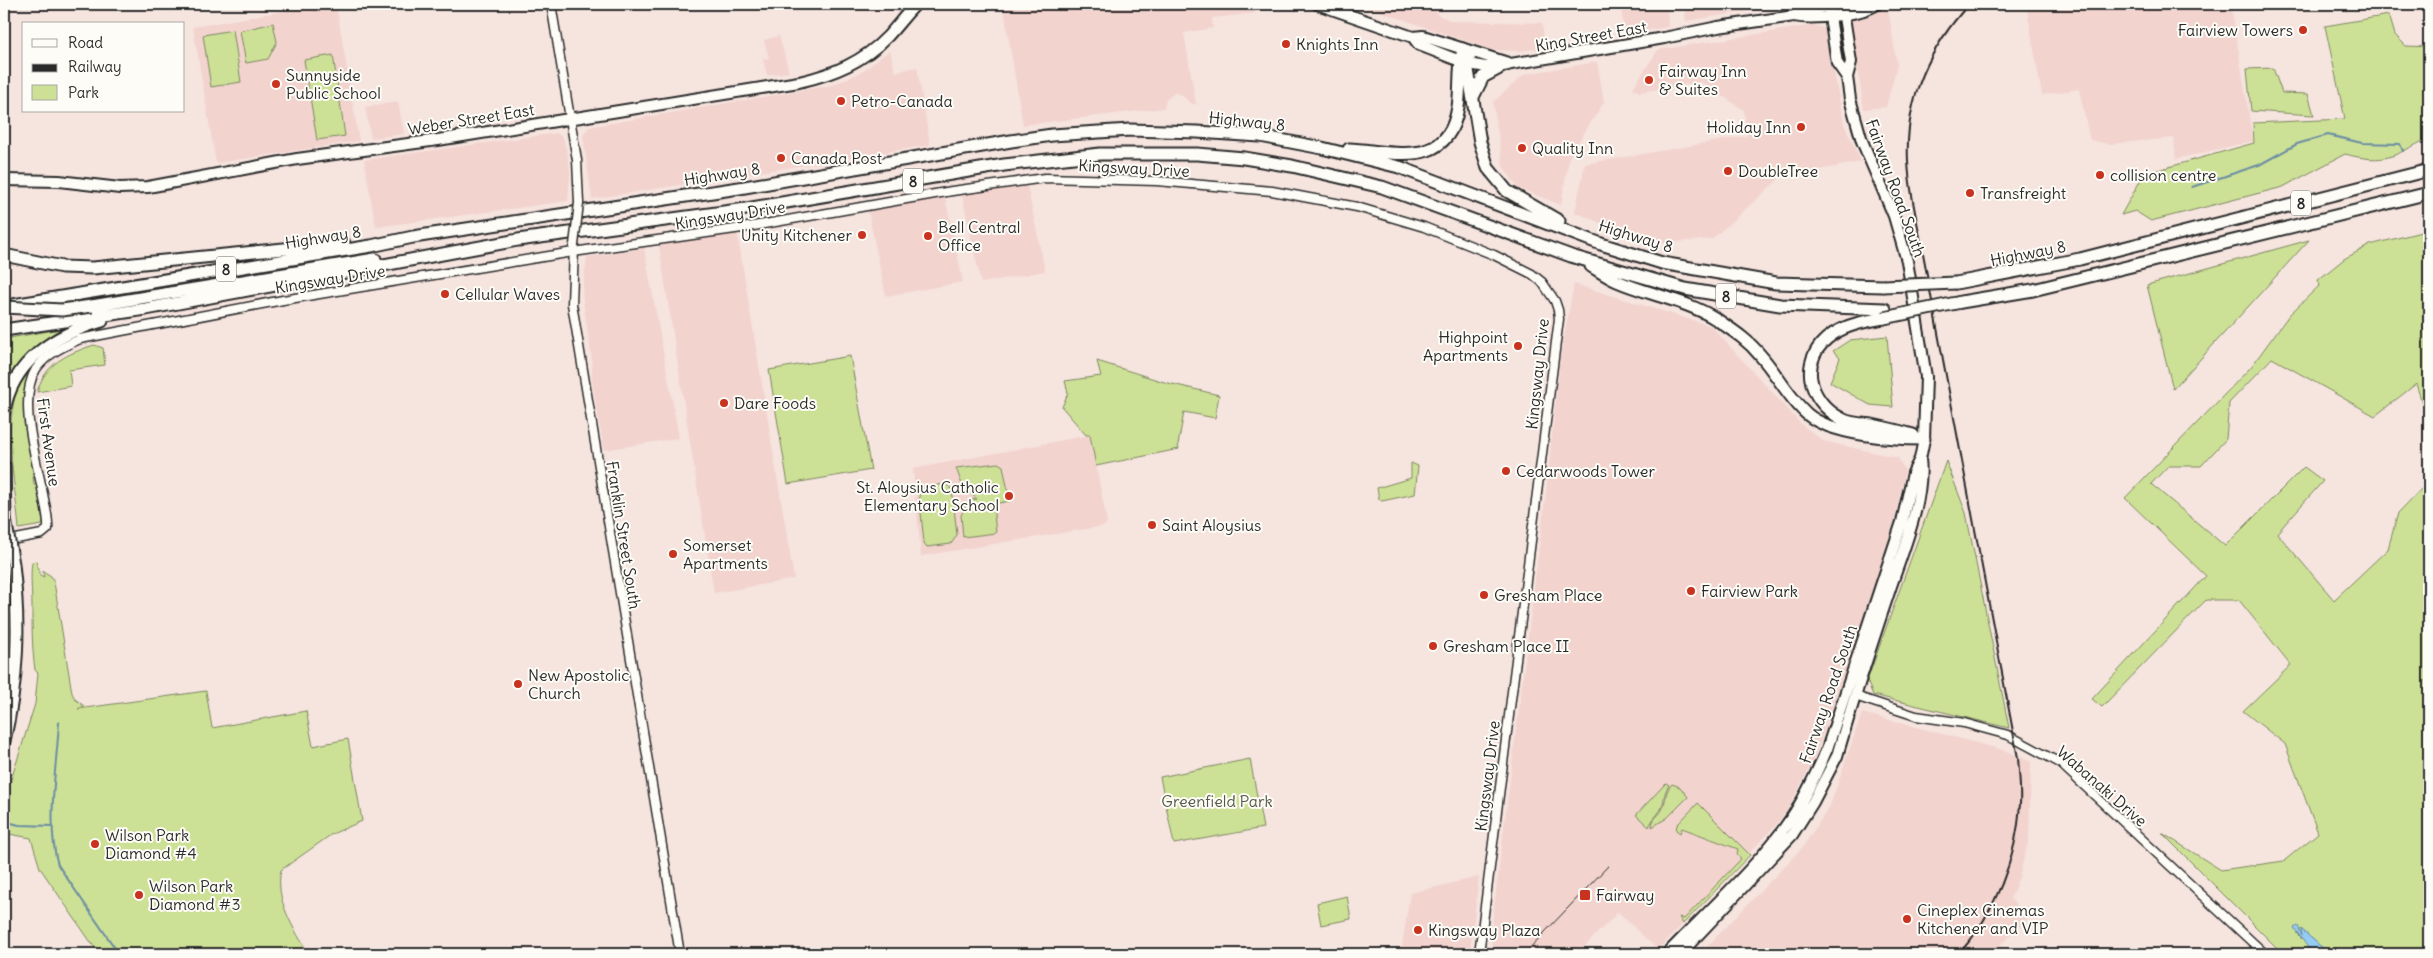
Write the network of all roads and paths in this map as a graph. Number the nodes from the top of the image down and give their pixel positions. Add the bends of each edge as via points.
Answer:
1 (551, 4) edge
2 (916, 4) edge
3 (1317, 4) edge
4 (1877, 4) edge
5 (1844, 6) edge
6 (1829, 8) edge
7 (1466, 56) junction
8 (1511, 64) junction
9 (1498, 69) junction
10 (1847, 77) junction
11 (1473, 98) junction
12 (570, 119) junction
13 (1322, 148) junction
14 (2429, 170) edge
15 (4, 180) edge
16 (2429, 193) edge
17 (1574, 233) junction
18 (413, 237) junction
19 (518, 240) junction
20 (573, 249) junction
21 (4, 255) edge
22 (1572, 256) junction
23 (4, 307) edge
24 (146, 309) junction
25 (1885, 313) junction
26 (4, 330) edge
27 (44, 360) joint
28 (4, 411) edge
29 (1924, 438) junction
30 (1920, 459) junction
31 (4, 466) edge
32 (4, 515) edge
33 (4, 541) edge
34 (1855, 696) junction
35 (4, 741) edge
36 (680, 954) edge
37 (1478, 954) edge
38 (1667, 954) edge
39 (1680, 954) edge
40 (2265, 954) edge

1 - 12 street, Franklin Street South
2 - 12 main road, Weber Street East via 869,53 822,77
3 - 7 main road via 1413,37 1423,36
4 - 5 main road, King Street East via 1871,8
5 - 6 main road, King Street East
5 - 10 main road, Fairway Road South via 1851,62
6 - 8 main road, King Street East via 1807,18 1794,16 1718,27
6 - 10 main road, Fairway Road South via 1837,63
7 - 8 main road, King Street East
7 - 9 main road
7 - 11 highway
7 - 13 highway via 1455,121 1436,146 1411,155
8 - 9 main road, King Street East
9 - 11 highway via 1483,77
10 - 29 main road, Fairway Road South via 1862,141 1894,216 1907,261 1926,376
11 - 17 highway via 1482,152 1492,176 1507,192 1556,219
12 - 15 main road, Weber Street East via 297,159 148,187
12 - 20 street, Franklin Street South, bridge via 578,173
13 - 17 highway, Highway 8 / 8 via 1399,167
13 - 18 highway, Highway 8 / 8 via 1260,136 1197,132 1130,130 1052,135 739,188
14 - 17 highway, Highway 8 / 8, bridge via 2080,259 1956,282 1883,286 1776,284 1662,263
16 - 25 highway, 8, bridge via 2042,288
18 - 21 highway via 93,268 62,267
18 - 23 highway, Highway 8 / 8
19 - 22 highway, 8 via 746,209 1004,165 1100,154 1197,154 1292,166 1382,187
19 - 23 highway, bridge via 407,253 62,310
19 - 24 highway, 8
20 - 27 street, Kingsway Drive via 80,339
20 - 36 street, Franklin Street South via 571,287 574,312
20 - 37 street, Kingsway Drive via 742,228 1021,180 1091,178 1229,187 1314,197 1424,226 1532,274 1550,292 1559,319
22 - 25 highway, 8 via 1685,289 1780,305
22 - 29 highway via 1617,281 1713,317 1742,336 1760,354 1794,402 1817,421 1890,439
24 - 26 highway
24 - 28 highway via 90,325 48,344 16,378
25 - 29 highway via 1828,338 1818,347 1810,381 1821,404 1844,421
27 - 33 street, First Avenue via 31,379 28,393 29,416 49,526 42,534
29 - 30 main road, Fairway Road South
30 - 34 main road, Fairway Road South via 1922,476 1918,498
30 - 38 main road, Fairway Road South via 1912,473 1902,522 1827,749 1815,775 1792,817 1774,840
31 - 32 highway
32 - 35 highway, bridge via 18,610 13,693
34 - 39 main road, Fairway Road South via 1837,756 1800,824
34 - 40 street, Wabanaki Drive via 1909,714 1964,723 2008,735 2060,763

